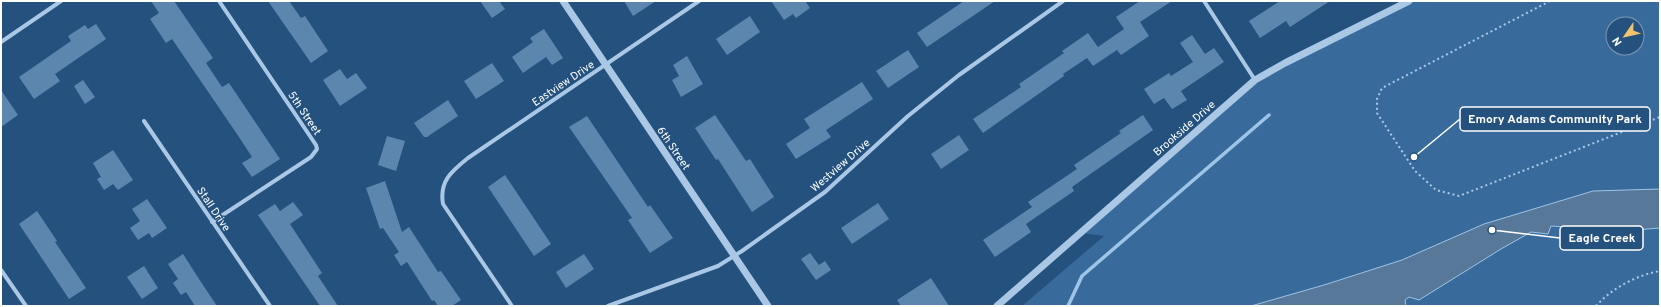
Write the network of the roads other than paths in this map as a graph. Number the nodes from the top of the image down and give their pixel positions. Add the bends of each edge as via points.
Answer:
1 (61, 1) edge
2 (219, 1) edge
3 (563, 1) edge
4 (698, 1) edge
5 (1063, 1) edge
6 (1204, 1) edge
7 (1409, 1) edge
8 (1, 42) edge
9 (606, 65) junction
10 (1255, 80) junction
11 (144, 121) dead end
12 (212, 222) junction
13 (734, 256) junction
14 (1, 270) edge
15 (26, 306) edge
16 (270, 306) edge
17 (512, 306) edge
18 (608, 306) edge
19 (768, 306) edge
20 (997, 306) edge

1 - 8 street
2 - 12 street, 5th Street via 317,149 310,157
3 - 9 street, 6th Street
4 - 9 street, Eastview Drive
5 - 13 street, Westview Drive via 959,75 908,116 825,192
6 - 10 street
7 - 10 street, Brookside Drive
9 - 13 street, 6th Street
9 - 17 street, Eastview Drive via 468,158 454,169 443,186 443,204
10 - 20 street, Brookside Drive
11 - 12 street, Stall Drive
12 - 16 street, Stall Drive
13 - 18 street, Westview Drive via 718,266
13 - 19 street, 6th Street
14 - 15 street

